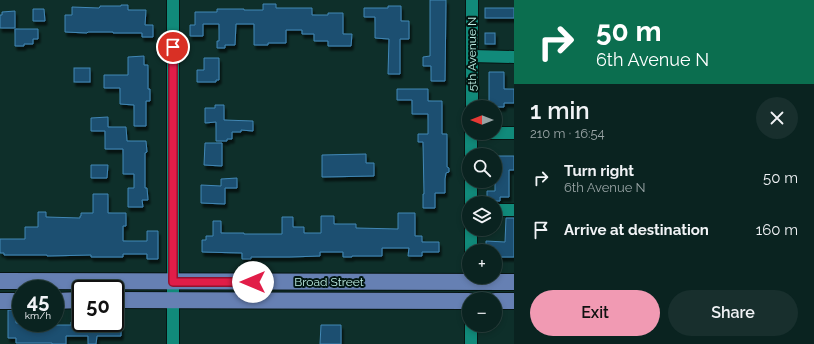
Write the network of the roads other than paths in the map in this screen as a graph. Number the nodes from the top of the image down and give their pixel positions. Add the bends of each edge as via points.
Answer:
1 (173, 0) edge
2 (472, 0) edge
3 (472, 56) junction
4 (514, 57) edge
5 (472, 100) edge
6 (502, 133) edge
7 (514, 133) edge
8 (502, 210) edge
9 (514, 210) edge
10 (462, 279) edge
11 (0, 281) edge
12 (502, 281) edge
13 (173, 282) junction
14 (514, 282) edge
15 (124, 300) edge
16 (173, 300) junction
17 (0, 301) edge
18 (12, 301) edge
19 (462, 301) edge
20 (502, 301) edge
21 (514, 301) edge
22 (471, 332) edge
23 (173, 344) edge
24 (471, 344) edge

1 - 13 street
2 - 3 street, 5th Avenue N
3 - 4 street
3 - 5 street, 5th Avenue N
6 - 7 street
8 - 9 street
10 - 13 main road, Broad Street
11 - 13 main road, Broad Street
12 - 14 main road, Broad Street
13 - 16 street
15 - 16 main road, Broad Street
16 - 19 main road, Broad Street
16 - 23 street
17 - 18 main road
20 - 21 main road
22 - 24 street

